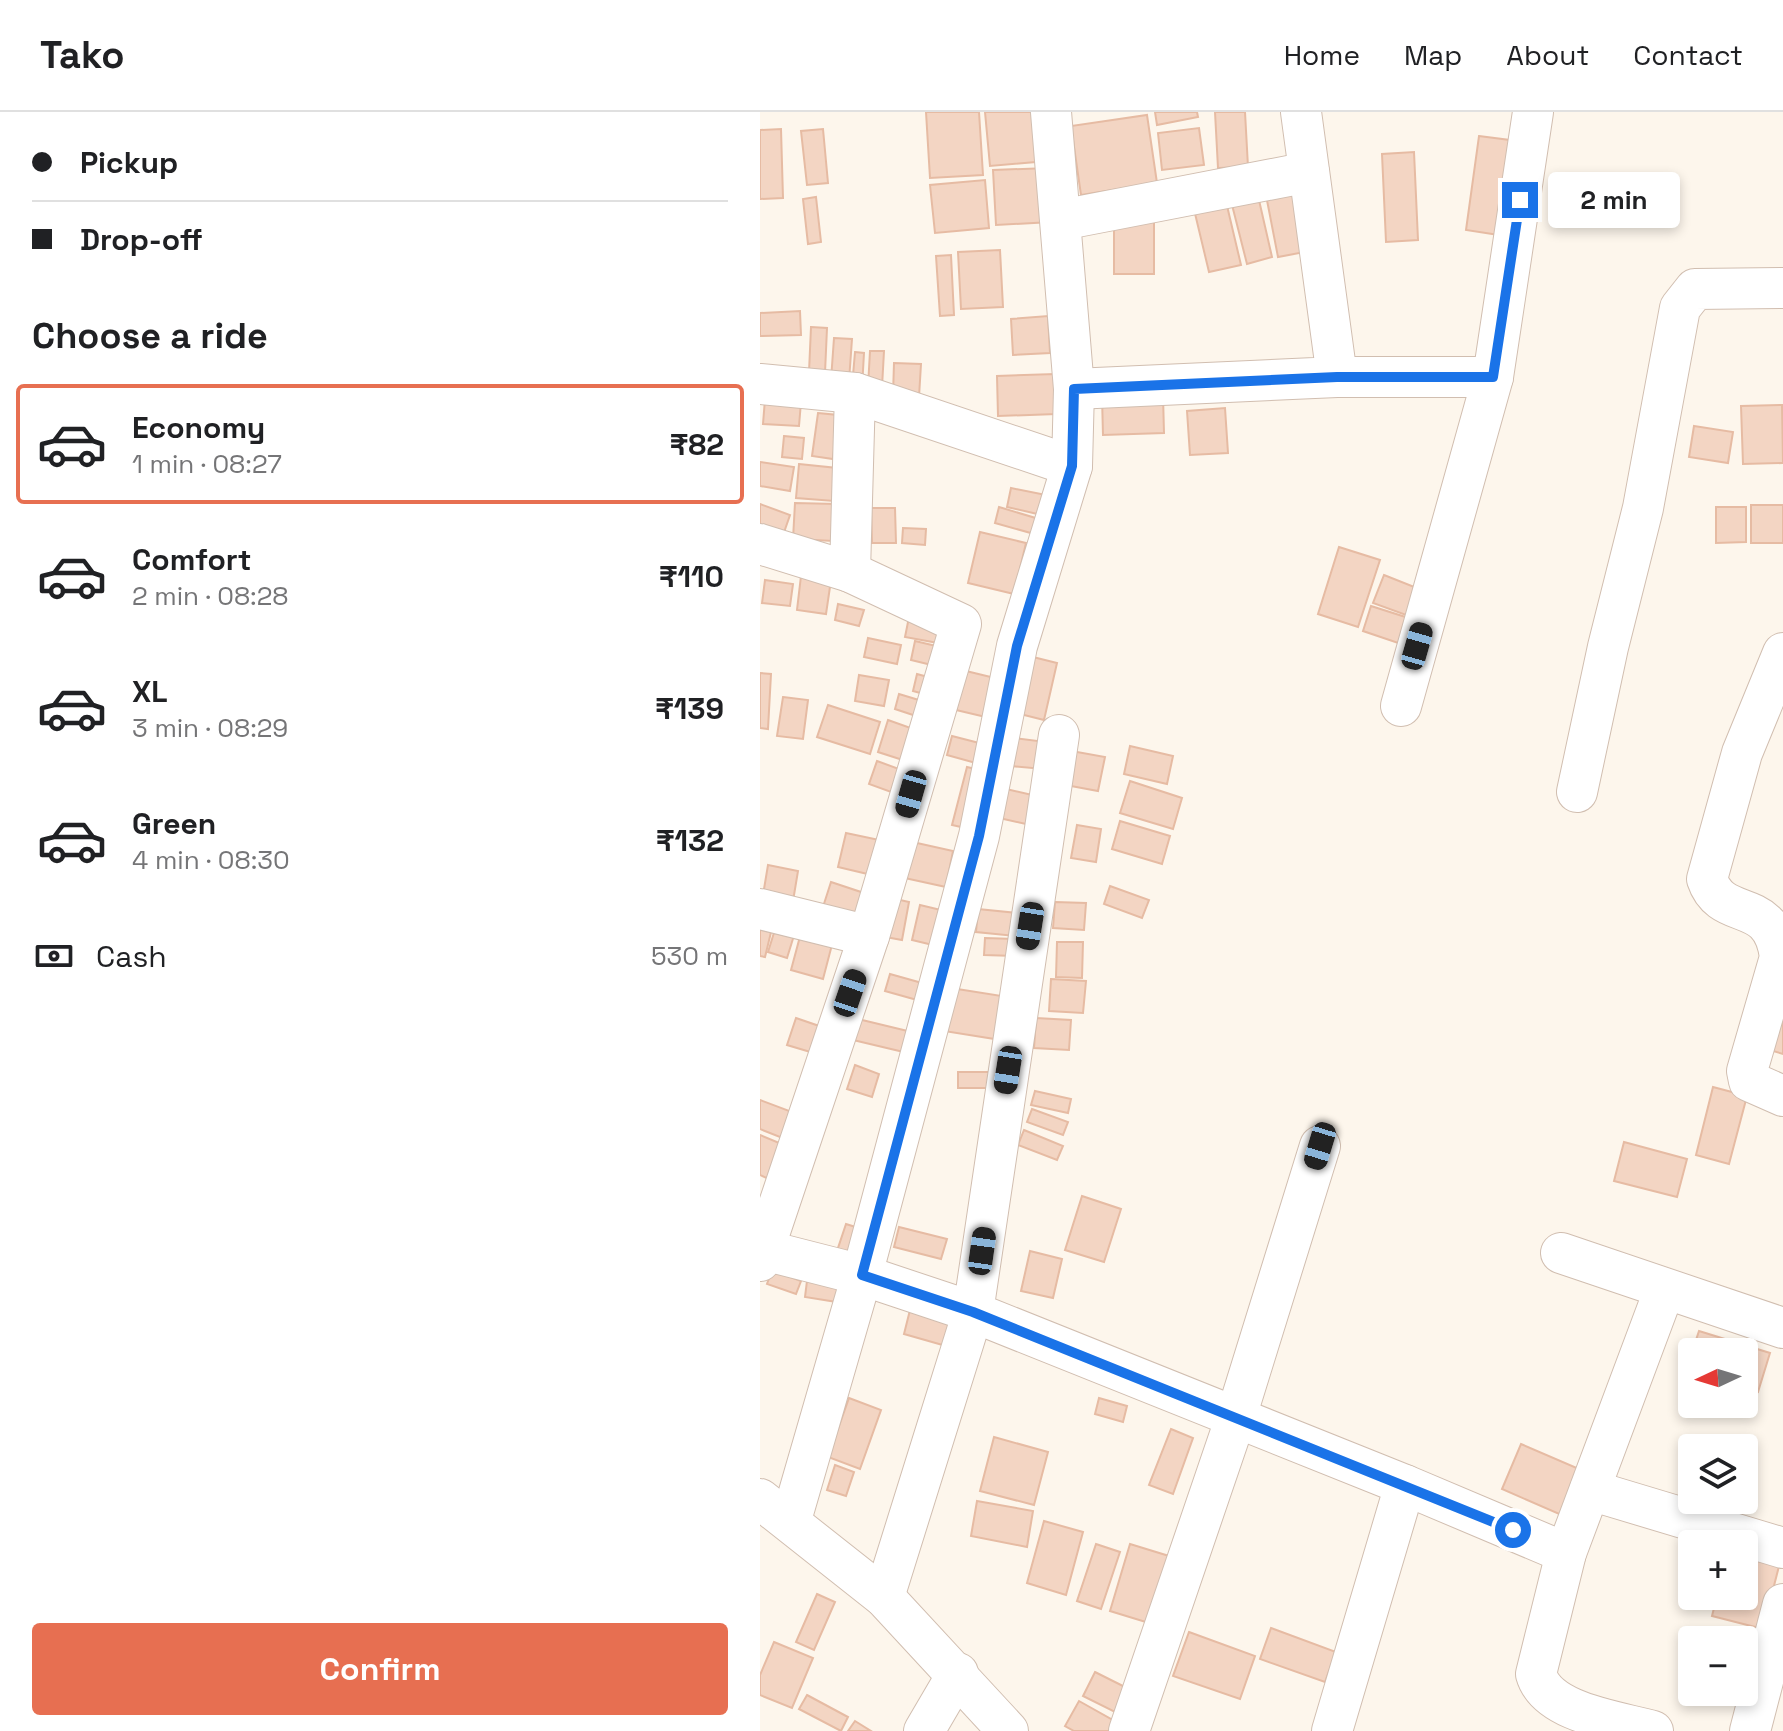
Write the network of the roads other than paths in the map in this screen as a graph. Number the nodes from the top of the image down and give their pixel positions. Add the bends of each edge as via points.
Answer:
1 (1051, 112) edge
2 (1301, 112) edge
3 (1533, 112) edge
4 (1309, 172) junction
5 (1061, 220) junction
6 (1783, 288) edge
7 (1337, 377) junction
8 (1493, 377) junction
9 (760, 384) edge
10 (1074, 389) junction
11 (855, 393) junction
12 (1072, 466) junction
13 (760, 544) edge
14 (850, 572) junction
15 (961, 624) junction
16 (1017, 646) junction
17 (1783, 653) edge
18 (1401, 706) dead end
19 (1059, 735) dead end
20 (1577, 792) dead end
21 (760, 909) edge
22 (869, 936) junction
23 (1783, 1096) edge
24 (1320, 1146) dead end
25 (1561, 1253) dead end
26 (762, 1255) edge
27 (862, 1275) junction
28 (1664, 1291) junction
29 (973, 1312) junction
30 (1783, 1328) edge
31 (1235, 1420) junction
32 (1405, 1485) junction
33 (1590, 1490) junction
34 (775, 1509) edge
35 (1783, 1548) edge
36 (1566, 1553) junction
37 (884, 1597) junction
38 (1783, 1604) edge
39 (958, 1673) junction
40 (924, 1731) edge
41 (1008, 1731) edge
42 (1129, 1731) edge
43 (1332, 1731) edge
44 (1653, 1731) edge
45 (1750, 1731) edge

1 - 5 street
2 - 4 street
3 - 8 street
4 - 5 street
4 - 7 street
5 - 10 street
6 - 20 street via 1695,289 1680,308 1643,508
7 - 8 street
7 - 10 street
8 - 18 street
9 - 11 street
10 - 12 street
11 - 12 street
11 - 14 street
12 - 16 street
13 - 14 street
14 - 15 street
15 - 16 street
15 - 22 street
16 - 27 street via 979,836
17 - 23 street via 1742,753 1707,879 1717,898 1765,919 1778,941 1780,957 1747,1071 1755,1086
19 - 29 street
21 - 22 street
22 - 26 street
24 - 31 street
25 - 28 street
26 - 27 street
27 - 29 street
27 - 34 street
28 - 30 street
28 - 33 street
29 - 31 street
29 - 37 street
31 - 32 street
31 - 42 street
32 - 36 street
32 - 43 street
33 - 35 street
33 - 36 street
34 - 37 street
36 - 44 street via 1537,1663 1540,1687 1560,1704
37 - 39 street
38 - 45 street
39 - 40 street
39 - 41 street

